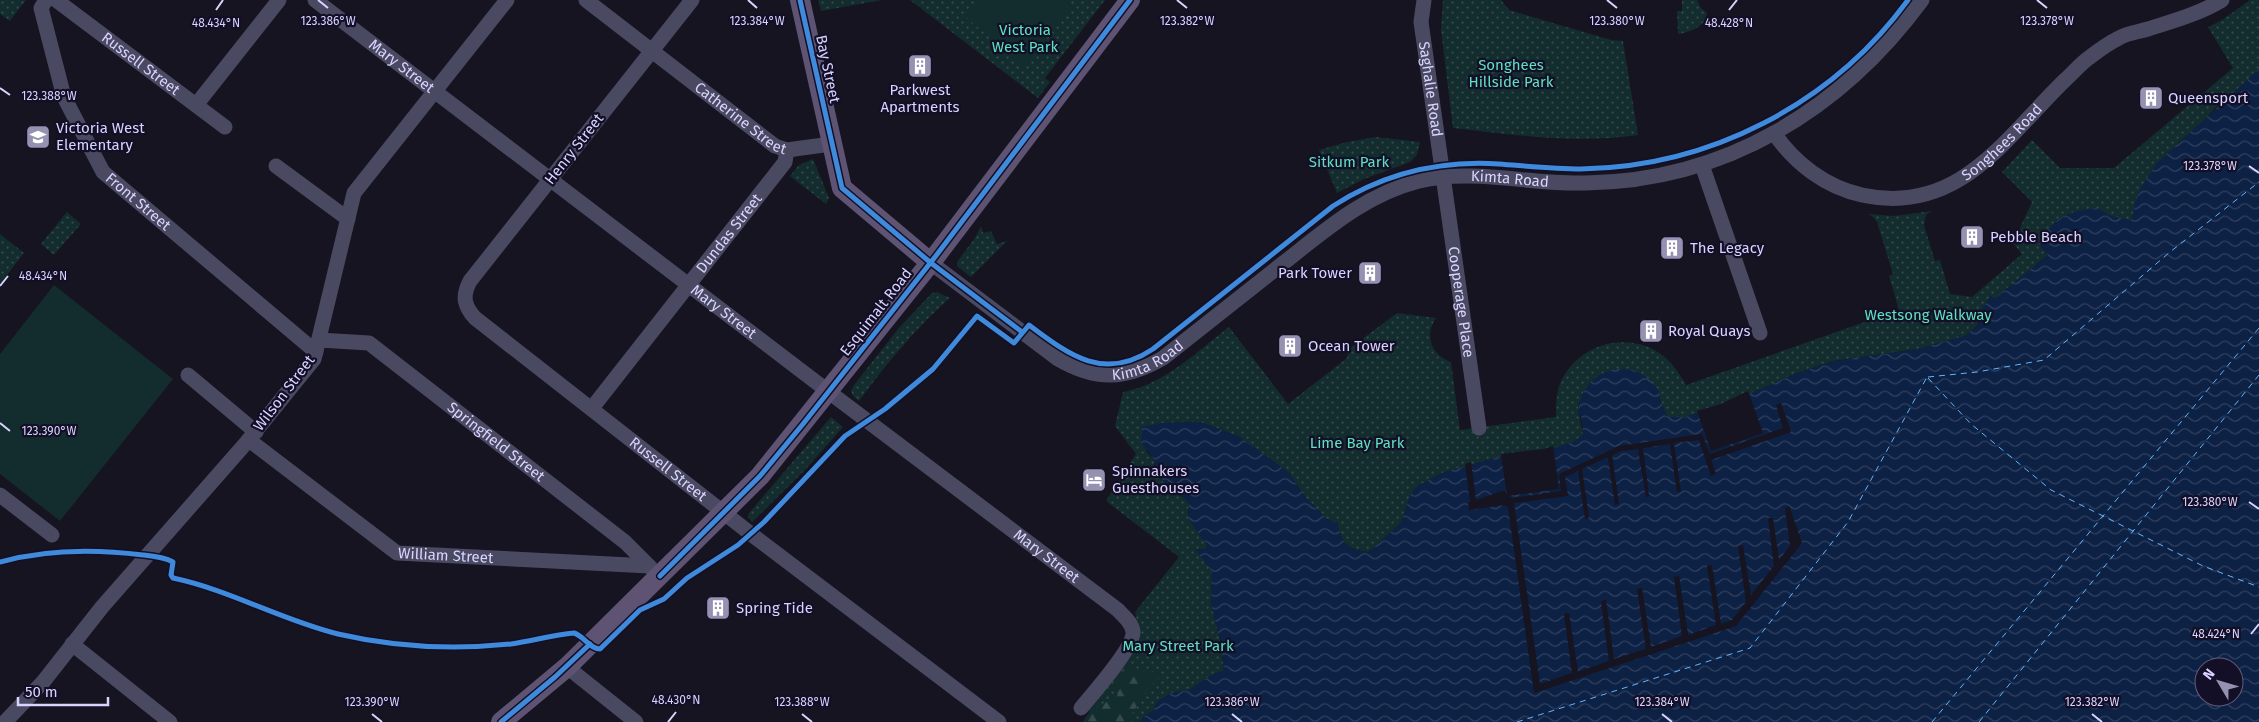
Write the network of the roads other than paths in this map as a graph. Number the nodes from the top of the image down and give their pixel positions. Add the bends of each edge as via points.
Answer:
1 (46, 0) edge
2 (56, 0) edge
3 (279, 0) edge
4 (315, 0) edge
5 (507, 0) edge
6 (586, 0) edge
7 (692, 0) edge
8 (800, 0) edge
9 (1130, 0) edge
10 (1424, 0) edge
11 (1922, 0) edge
12 (2222, 0) edge
13 (652, 50) junction
14 (434, 92) junction
15 (196, 105) junction
16 (225, 127) dead end
17 (1774, 133) junction
18 (831, 144) junction
19 (787, 150) junction
20 (276, 166) dead end
21 (1702, 166) junction
22 (1442, 177) junction
23 (550, 180) junction
24 (348, 219) junction
25 (931, 263) junction
26 (689, 286) junction
27 (464, 300) joint
28 (1760, 333) dead end
29 (317, 346) junction
30 (188, 375) dead end
31 (828, 392) junction
32 (592, 408) junction
33 (1479, 428) dead end
34 (252, 436) junction
35 (0, 495) edge
36 (725, 511) junction
37 (52, 535) dead end
38 (654, 571) junction
39 (72, 644) junction
40 (567, 667) junction
41 (1081, 708) dead end
42 (5, 722) edge
43 (170, 722) edge
44 (501, 722) edge
45 (636, 722) edge
46 (999, 722) edge

1 - 29 street, Front Street via 41,8 64,97 103,172
2 - 15 street, Russell Street
3 - 15 street
4 - 14 street, Mary Street
5 - 14 street, Wilson Street
6 - 13 street, Catherine Street
7 - 13 street, Henry Street
8 - 18 main road, Bay Street
9 - 25 main road, Esquimalt Road
10 - 22 street, Saghalie Road via 1421,22
11 - 17 street, Kimta Road via 1881,51 1856,75
12 - 17 street, Songhees Road via 2182,18 2119,37 2088,58 1984,164 1962,180 1937,191 1891,198 1843,190 1808,170
13 - 19 street, Catherine Street via 766,140
13 - 23 street, Henry Street
14 - 23 street, Mary Street
14 - 24 street, Wilson Street via 354,192
15 - 16 street, Russell Street
17 - 21 street, Kimta Road
18 - 19 street, Catherine Street
18 - 25 main road via 842,188
19 - 26 street, Dundas Street via 785,162
20 - 24 street
21 - 22 street, Kimta Road via 1644,179 1586,184
21 - 28 street
22 - 25 street, Kimta Road via 1396,188 1351,212 1163,358 1118,375 1098,375 1058,360
22 - 33 street, Cooperage Place
23 - 26 street, Mary Street
23 - 27 street, Henry Street via 470,280
24 - 29 street, Wilson Street
25 - 31 main road, Esquimalt Road
26 - 31 street, Mary Street
26 - 32 street, Dundas Street
27 - 32 street, Russell Street via 474,318
29 - 34 street, Wilson Street via 314,359
29 - 38 street, Springfield Street via 369,343 625,542
30 - 34 street, William Street
31 - 36 main road, Esquimalt Road via 760,476
31 - 41 street, Mary Street via 1118,610 1132,625 1133,635 1126,650
32 - 36 street, Russell Street
34 - 38 street, William Street via 397,553
34 - 39 street, Wilson Street
35 - 37 street
36 - 38 main road, Esquimalt Road
36 - 46 street, Russell Street
38 - 40 main road, Esquimalt Road
39 - 42 street, Wilson Street via 44,682
39 - 43 street
40 - 44 main road, Esquimalt Road
40 - 45 street

